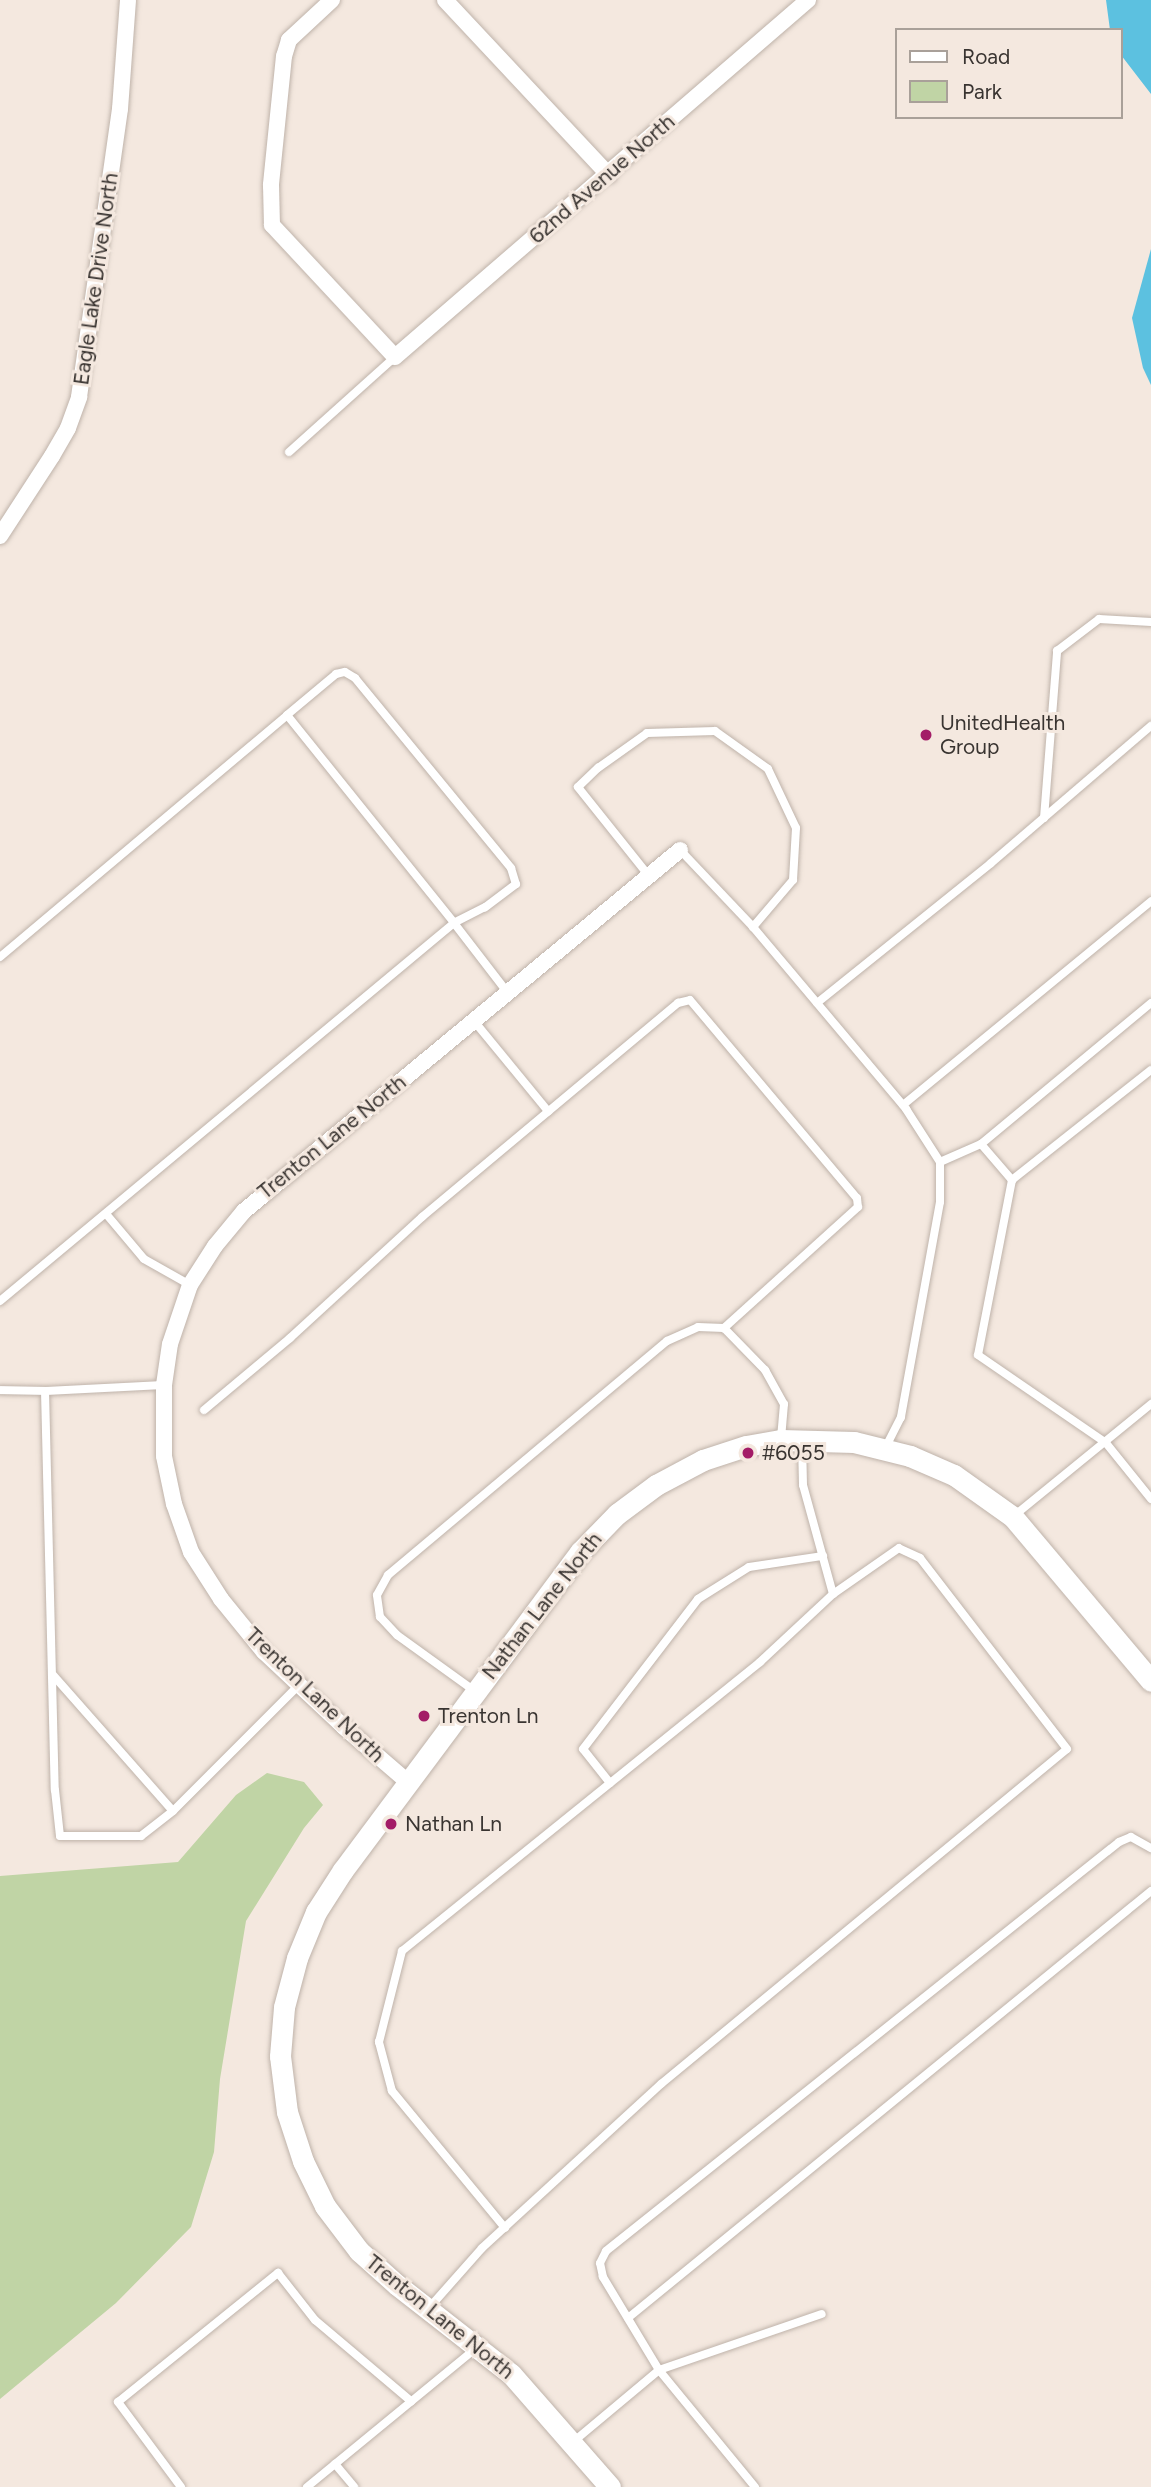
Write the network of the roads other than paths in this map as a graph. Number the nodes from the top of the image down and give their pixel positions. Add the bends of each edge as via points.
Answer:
1 (128, 0) edge
2 (331, 0) edge
3 (445, 0) edge
4 (808, 0) edge
5 (608, 175) junction
6 (394, 357) junction
7 (289, 452) dead end
8 (0, 536) edge
9 (1151, 622) edge
10 (287, 715) junction
11 (1151, 726) edge
12 (1044, 818) junction
13 (680, 850) joint
14 (649, 876) junction
15 (1151, 901) edge
16 (454, 923) junction
17 (753, 927) junction
18 (0, 957) edge
19 (508, 993) junction
20 (817, 1003) junction
21 (1151, 1003) edge
22 (474, 1020) junction
23 (1151, 1070) edge
24 (903, 1105) junction
25 (548, 1111) junction
26 (981, 1144) junction
27 (940, 1162) junction
28 (1012, 1180) junction
29 (107, 1214) junction
30 (191, 1285) junction
31 (0, 1301) edge
32 (724, 1328) junction
33 (164, 1385) junction
34 (0, 1390) edge
35 (45, 1391) junction
36 (1151, 1404) edge
37 (204, 1410) dead end
38 (792, 1440) junction
39 (1106, 1443) junction
40 (886, 1449) junction
41 (1151, 1499) edge
42 (1013, 1517) junction
43 (823, 1556) junction
44 (833, 1594) junction
45 (53, 1675) junction
46 (1151, 1681) edge
47 (299, 1685) junction
48 (476, 1692) junction
49 (409, 1783) junction
50 (610, 1783) junction
51 (173, 1811) junction
52 (1151, 1848) edge
53 (1151, 1891) edge
54 (505, 2228) junction
55 (429, 2308) junction
56 (822, 2314) dead end
57 (628, 2318) junction
58 (479, 2346) junction
59 (659, 2370) junction
60 (411, 2401) junction
61 (573, 2442) junction
62 (335, 2464) junction
63 (181, 2487) edge
64 (307, 2487) edge
65 (354, 2487) edge
66 (610, 2487) edge
67 (755, 2487) edge

1 - 8 street, Eagle Lake Drive North via 120,109 79,397 52,457
2 - 6 street via 289,40 284,56 271,185 272,225
3 - 5 street
4 - 5 street, 62nd Avenue North
5 - 6 street, 62nd Avenue North
6 - 7 lane
9 - 12 lane via 1099,619 1057,651
10 - 16 lane
10 - 16 lane via 336,674 345,672 355,678 511,868 516,884
10 - 18 lane
11 - 12 lane
12 - 20 lane
13 - 14 street, Trenton Lane North
13 - 17 lane
14 - 17 lane via 578,787 647,733 715,731 768,769 796,828 793,880
14 - 19 street, Trenton Lane North
15 - 24 lane
16 - 19 lane
16 - 29 lane
17 - 20 lane
19 - 22 street, Trenton Lane North
20 - 24 lane
21 - 26 lane
22 - 25 lane
22 - 30 street, Trenton Lane North via 244,1210
23 - 28 lane
24 - 27 lane
25 - 32 lane via 678,1003 690,1000 857,1198 858,1208
25 - 37 lane
26 - 27 lane
26 - 28 lane
27 - 40 lane via 940,1202 901,1417
28 - 39 lane via 978,1355
29 - 30 lane via 144,1259
29 - 31 lane
30 - 33 street, Trenton Lane North via 170,1344
32 - 38 lane via 765,1370 784,1404
32 - 48 lane via 698,1327 667,1341 388,1575 377,1595 380,1616 397,1635
33 - 35 lane
33 - 47 street, Trenton Lane North via 164,1456 191,1552 264,1652
34 - 35 lane
35 - 45 lane
36 - 39 lane
38 - 40 street, Nathan Lane North via 854,1442
38 - 43 lane
38 - 48 street, Nathan Lane North via 746,1446 703,1460 656,1485 617,1514 580,1552
39 - 41 lane
39 - 42 lane
40 - 42 street, Nathan Lane North via 954,1475
42 - 46 street, Nathan Lane North
43 - 44 lane
43 - 50 lane via 749,1567 698,1599 583,1749
44 - 50 lane via 760,1662
44 - 54 lane via 899,1548 920,1558 1067,1749 661,2084
45 - 51 lane
45 - 51 lane via 60,1836 141,1836
47 - 49 street, Trenton Lane North
47 - 51 lane
48 - 49 street, Nathan Lane North
49 - 55 street, Trenton Lane North via 316,1912 284,2007 281,2056 287,2112 303,2161 325,2206 359,2251
50 - 54 lane via 402,1951 379,2042 392,2091
52 - 57 lane via 1131,1837 1119,1842 606,2251 600,2263 603,2277
53 - 57 lane
54 - 55 lane
55 - 58 street, Trenton Lane North
56 - 59 lane
57 - 59 lane
58 - 60 lane
58 - 61 street, Trenton Lane North
59 - 61 lane
59 - 67 lane
60 - 62 lane
60 - 63 lane via 315,2320 278,2273 118,2402
61 - 66 street, Trenton Lane North
62 - 64 lane
62 - 65 lane

